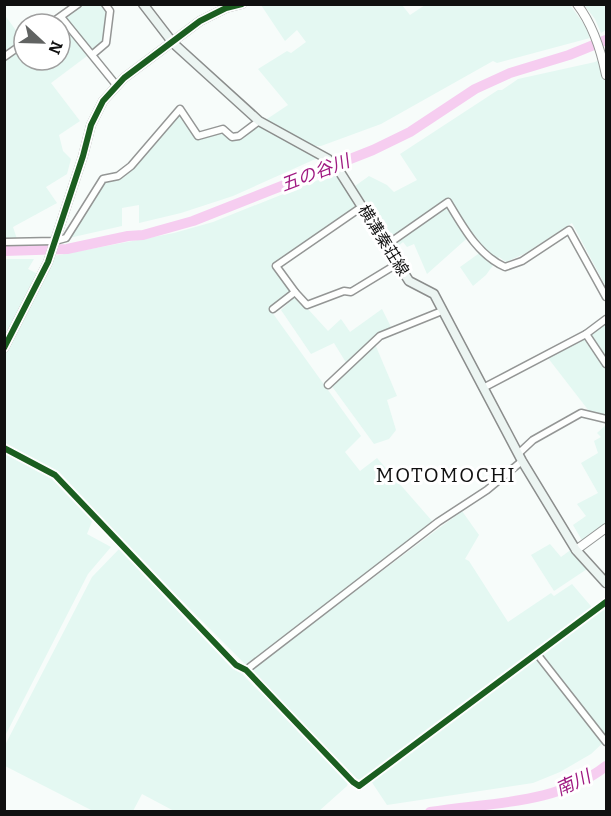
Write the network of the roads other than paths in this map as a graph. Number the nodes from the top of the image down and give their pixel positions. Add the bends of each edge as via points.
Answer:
1 (105, 4) edge
2 (143, 4) edge
3 (242, 4) edge
4 (577, 4) edge
5 (72, 30) edge
6 (173, 43) junction
7 (93, 54) junction
8 (606, 75) edge
9 (117, 86) junction
10 (259, 121) junction
11 (363, 206) junction
12 (55, 241) junction
13 (4, 242) edge
14 (385, 246) junction
15 (397, 264) junction
16 (295, 292) junction
17 (606, 297) edge
18 (273, 309) dead end
19 (442, 312) junction
20 (606, 319) edge
21 (586, 334) junction
22 (4, 348) edge
23 (606, 364) edge
24 (328, 385) dead end
25 (483, 388) junction
26 (606, 419) edge
27 (4, 448) edge
28 (520, 457) junction
29 (606, 528) edge
30 (576, 550) junction
31 (606, 583) edge
32 (606, 602) edge
33 (537, 654) junction
34 (246, 670) junction
35 (606, 742) edge

1 - 7 street via 110,11 106,43
2 - 6 main road, 横溝秦荘線
3 - 6 street via 200,21
4 - 8 street via 601,51
5 - 7 street
6 - 9 street
6 - 10 main road, 横溝秦荘線
7 - 9 street
9 - 12 street via 103,100 91,125
10 - 11 main road, 横溝秦荘線 via 328,159
10 - 12 street via 239,136 231,137 223,129 198,136 180,109 131,166 118,176 103,179 66,238
11 - 14 main road, 横溝秦荘線
11 - 16 street via 276,266
12 - 13 street
12 - 22 street
14 - 15 main road, 横溝秦荘線
14 - 17 street via 448,202 487,257 505,267 522,261 569,230
15 - 16 street via 351,291 307,305
15 - 19 main road, 横溝秦荘線 via 409,281 434,294
16 - 18 street
19 - 24 street via 380,336
19 - 25 main road, 横溝秦荘線
20 - 21 street
21 - 23 street
21 - 25 street
25 - 28 main road, 横溝秦荘線
26 - 28 street via 581,414 533,440
27 - 34 street via 55,475 236,665
28 - 30 main road, 横溝秦荘線
28 - 34 street via 487,490 438,522
29 - 30 street
30 - 31 main road, 横溝秦荘線
32 - 33 street
33 - 34 street via 359,786
33 - 35 street

